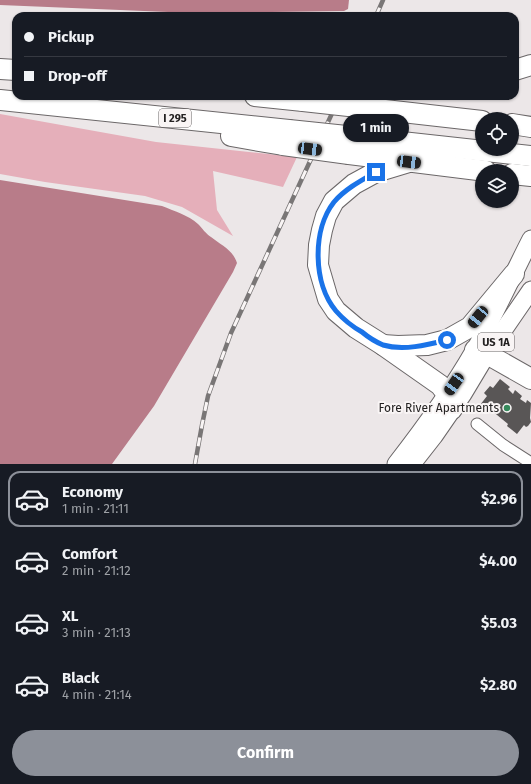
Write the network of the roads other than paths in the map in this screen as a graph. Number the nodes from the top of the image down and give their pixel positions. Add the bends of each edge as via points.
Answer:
1 (531, 65) edge
2 (0, 69) edge
3 (519, 69) edge
4 (12, 70) edge
5 (0, 100) edge
6 (293, 100) edge
7 (475, 120) edge
8 (519, 125) edge
9 (531, 127) edge
10 (353, 146) junction
11 (531, 156) edge
12 (409, 162) junction
13 (475, 170) edge
14 (519, 175) edge
15 (531, 176) edge
16 (531, 239) edge
17 (514, 274) junction
18 (531, 290) edge
19 (383, 345) junction
20 (481, 352) junction
21 (531, 380) edge
22 (450, 401) junction
23 (477, 424) dead end
24 (531, 463) edge
25 (396, 464) edge
26 (412, 464) edge

1 - 3 highway
2 - 4 highway
5 - 10 highway, I 295, bridge via 140,114 286,138
6 - 7 highway, bridge
8 - 9 highway
10 - 11 highway, I 295
10 - 12 highway
12 - 13 highway
12 - 19 highway via 376,172 354,184 334,201 326,216 319,245 318,265 328,299 336,311 356,328
14 - 15 highway
16 - 17 main road
17 - 19 highway via 470,328 447,340 427,345
17 - 20 main road
18 - 20 main road, US 1A
19 - 22 highway via 440,385
20 - 21 highway, US 1A
20 - 22 main road, US 1A
22 - 25 main road, US 1A via 423,429
22 - 26 main road, US 1A
23 - 24 street via 503,446

